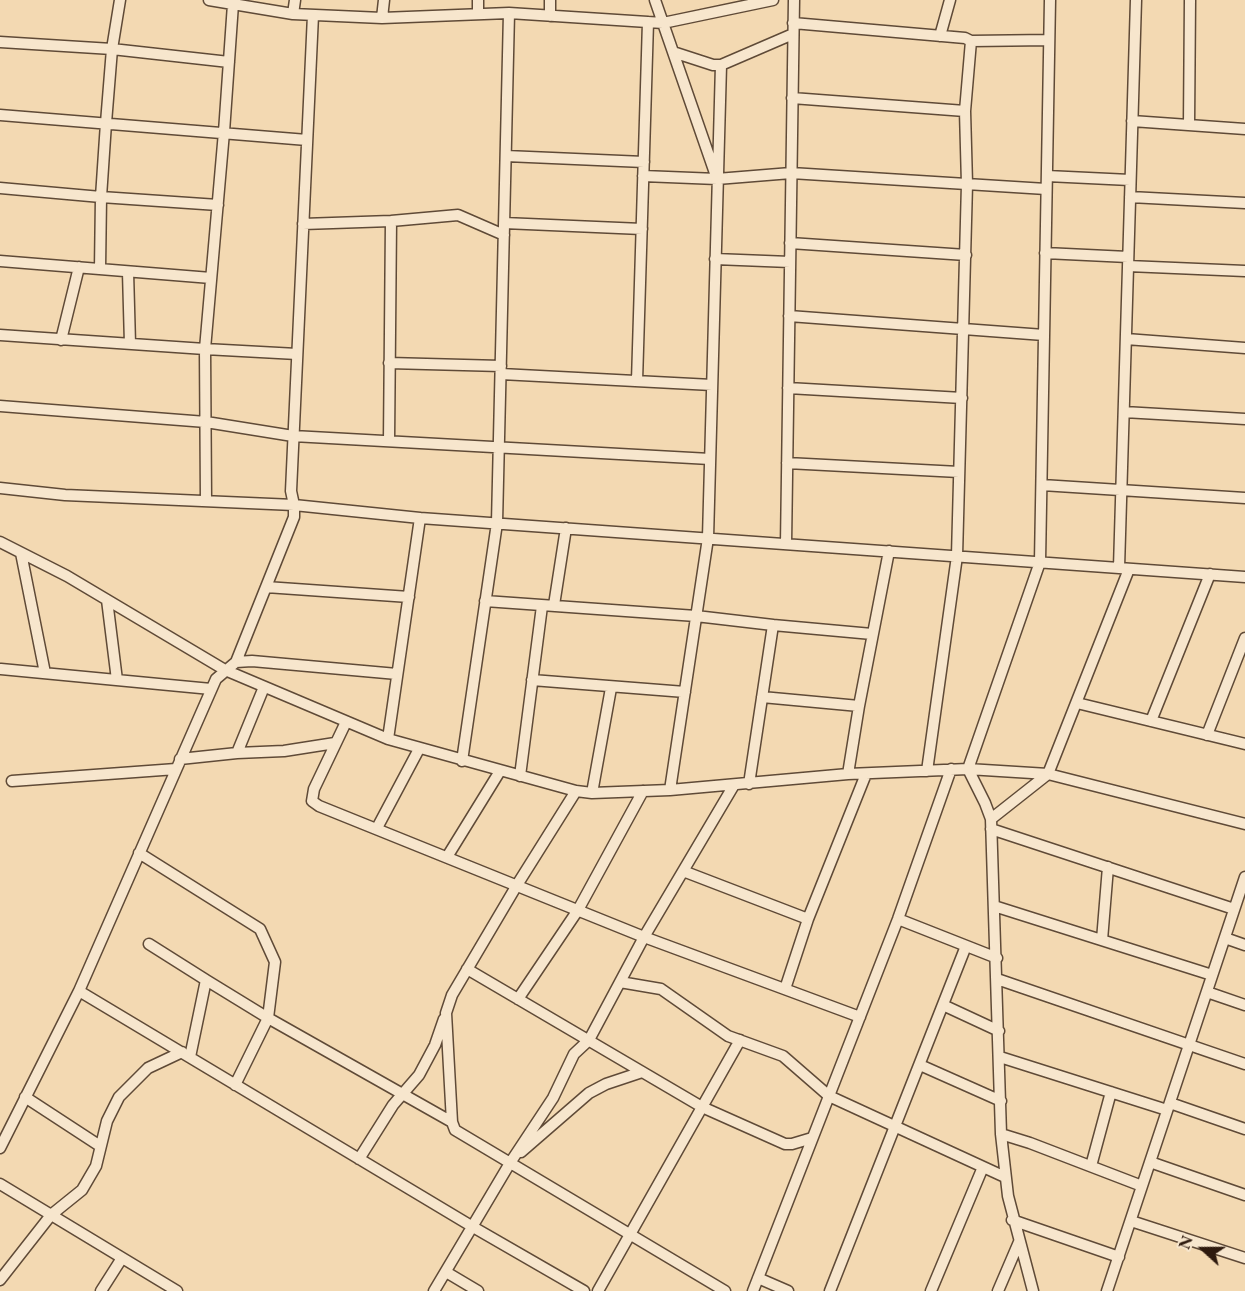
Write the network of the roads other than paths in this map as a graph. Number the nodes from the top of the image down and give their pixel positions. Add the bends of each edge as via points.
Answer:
1 (120, 0) edge
2 (209, 0) edge
3 (295, 0) edge
4 (384, 0) edge
5 (478, 0) edge
6 (550, 0) edge
7 (655, 0) edge
8 (773, 0) edge
9 (794, 0) edge
10 (950, 0) edge
11 (1050, 0) edge
12 (1136, 0) edge
13 (1190, 0) edge
14 (232, 4) junction
15 (509, 13) junction
16 (293, 14) junction
17 (478, 14) junction
18 (313, 15) junction
19 (550, 16) junction
20 (382, 18) junction
21 (648, 22) junction
22 (663, 23) junction
23 (793, 29) junction
24 (940, 36) junction
25 (1049, 40) junction
26 (972, 41) junction
27 (0, 42) edge
28 (112, 49) junction
29 (673, 52) junction
30 (229, 62) junction
31 (721, 65) junction
32 (792, 98) junction
33 (965, 111) junction
34 (0, 115) edge
35 (1132, 121) junction
36 (106, 123) junction
37 (1189, 125) junction
38 (1245, 129) edge
39 (224, 132) junction
40 (307, 140) junction
41 (506, 156) junction
42 (644, 162) junction
43 (791, 173) junction
44 (643, 176) junction
45 (1047, 176) junction
46 (717, 179) junction
47 (1130, 180) junction
48 (967, 184) junction
49 (0, 188) edge
50 (1046, 189) junction
51 (101, 197) junction
52 (1130, 198) junction
53 (1245, 203) edge
54 (218, 204) junction
55 (391, 221) junction
56 (504, 223) junction
57 (303, 224) junction
58 (642, 229) junction
59 (504, 235) junction
60 (790, 243) junction
61 (1045, 253) junction
62 (966, 255) junction
63 (716, 259) junction
64 (0, 261) edge
65 (790, 262) junction
66 (1128, 262) junction
67 (79, 267) junction
68 (100, 269) junction
69 (1245, 271) edge
70 (128, 272) junction
71 (211, 278) junction
72 (789, 316) junction
73 (964, 329) junction
74 (0, 335) edge
75 (1044, 335) junction
76 (1126, 339) junction
77 (61, 340) junction
78 (130, 345) junction
79 (1245, 348) edge
80 (205, 350) junction
81 (297, 354) junction
82 (389, 363) junction
83 (501, 370) junction
84 (637, 381) junction
85 (712, 385) junction
86 (788, 388) junction
87 (962, 398) junction
88 (0, 406) edge
89 (1124, 412) junction
90 (1245, 419) edge
91 (206, 422) junction
92 (293, 436) junction
93 (389, 441) junction
94 (499, 446) junction
95 (710, 459) junction
96 (787, 463) junction
97 (959, 472) junction
98 (1042, 485) junction
99 (0, 488) edge
100 (1121, 490) junction
101 (1245, 498) edge
102 (206, 501) junction
103 (294, 505) junction
104 (420, 518) junction
105 (497, 523) junction
106 (566, 528) junction
107 (708, 538) junction
108 (0, 542) edge
109 (786, 544) junction
110 (889, 551) junction
111 (21, 553) junction
112 (957, 556) junction
113 (1040, 562) junction
114 (1124, 568) junction
115 (1210, 574) junction
116 (1245, 577) edge
117 (266, 587) junction
118 (409, 597) junction
119 (107, 600) junction
120 (485, 602) junction
121 (554, 605) junction
122 (542, 606) junction
123 (696, 616) junction
124 (773, 625) junction
125 (872, 634) junction
126 (1245, 638) edge
127 (236, 662) junction
128 (1, 669) edge
129 (225, 670) junction
130 (45, 673) junction
131 (397, 674) junction
132 (117, 680) junction
133 (532, 680) junction
134 (264, 687) junction
135 (611, 688) junction
136 (211, 689) junction
137 (685, 692) junction
138 (762, 697) junction
139 (1077, 703) junction
140 (859, 706) junction
141 (1151, 721) junction
142 (346, 722) junction
143 (1207, 735) junction
144 (388, 740) junction
145 (335, 743) junction
146 (1245, 744) edge
147 (419, 749) junction
148 (237, 753) junction
149 (462, 761) junction
150 (178, 764) junction
151 (951, 769) junction
152 (968, 769) junction
153 (500, 771) junction
154 (927, 771) junction
155 (848, 774) junction
156 (866, 774) junction
157 (1048, 774) junction
158 (520, 776) junction
159 (12, 781) dead end
160 (749, 784) junction
161 (735, 785) junction
162 (670, 790) junction
163 (576, 791) junction
164 (643, 791) junction
165 (592, 793) junction
166 (991, 824) junction
167 (1245, 824) edge
168 (377, 828) junction
169 (140, 853) junction
170 (447, 857) junction
171 (1108, 867) junction
172 (683, 871) junction
173 (1245, 877) edge
174 (517, 885) junction
175 (994, 906) junction
176 (1234, 909) junction
177 (578, 910) junction
178 (808, 919) junction
179 (898, 919) junction
180 (644, 937) junction
181 (1225, 938) junction
182 (1102, 940) junction
183 (149, 944) dead end
184 (1245, 945) edge
185 (966, 946) junction
186 (997, 958) junction
187 (467, 969) junction
188 (1212, 975) junction
189 (997, 979) junction
190 (206, 980) junction
191 (620, 982) junction
192 (785, 989) junction
193 (79, 991) junction
194 (1207, 992) junction
195 (518, 999) junction
196 (943, 1005) junction
197 (1245, 1005) edge
198 (446, 1013) junction
199 (860, 1017) junction
200 (268, 1018) junction
201 (999, 1031) junction
202 (589, 1040) junction
203 (740, 1040) junction
204 (1190, 1044) junction
205 (186, 1055) junction
206 (1000, 1057) junction
207 (1244, 1060) edge
208 (920, 1065) junction
209 (642, 1072) junction
210 (235, 1084) junction
211 (1111, 1092) junction
212 (404, 1095) junction
213 (829, 1096) junction
214 (25, 1097) junction
215 (1001, 1101) junction
216 (702, 1107) junction
217 (1169, 1107) junction
218 (452, 1122) junction
219 (896, 1127) junction
220 (1245, 1129) edge
221 (1001, 1134) junction
222 (812, 1138) junction
223 (100, 1146) junction
224 (0, 1149) edge
225 (359, 1159) junction
226 (510, 1162) junction
227 (1150, 1162) junction
228 (1091, 1166) junction
229 (983, 1167) junction
230 (1005, 1177) junction
231 (0, 1184) edge
232 (1142, 1186) junction
233 (1245, 1195) edge
234 (51, 1215) junction
235 (1012, 1220) junction
236 (1131, 1221) junction
237 (472, 1227) junction
238 (630, 1235) junction
239 (1019, 1242) junction
240 (1119, 1257) junction
241 (122, 1258) junction
242 (1245, 1258) edge
243 (446, 1272) junction
244 (758, 1278) junction
245 (0, 1280) edge
246 (101, 1291) edge
247 (177, 1291) edge
248 (434, 1291) edge
249 (478, 1291) edge
250 (584, 1291) edge
251 (598, 1291) edge
252 (725, 1291) edge
253 (753, 1291) edge
254 (788, 1291) edge
255 (831, 1291) edge
256 (931, 1291) edge
257 (998, 1291) edge
258 (1033, 1291) edge
259 (1108, 1291) edge

1 - 28 street
2 - 14 street
3 - 16 street
4 - 20 street
5 - 17 street
6 - 19 street
7 - 22 street
8 - 22 street
9 - 23 street
10 - 24 street
11 - 25 street
12 - 35 street
13 - 37 street
14 - 16 street
14 - 30 street
15 - 17 street
15 - 19 street
15 - 41 street
16 - 18 street
17 - 20 street
18 - 20 street
18 - 40 street
19 - 21 street
21 - 22 street
21 - 42 street
22 - 29 street
23 - 24 street
23 - 31 street
23 - 32 street
24 - 26 street
25 - 26 street
25 - 45 street
26 - 33 street
27 - 28 street
28 - 30 street
28 - 36 street
29 - 31 street
29 - 46 street
30 - 39 street
31 - 46 street
32 - 33 street
32 - 43 street
33 - 48 street
34 - 36 street
35 - 37 street
35 - 47 street
36 - 39 street
36 - 51 street
37 - 38 street
39 - 40 street
39 - 54 street
40 - 57 street
41 - 42 street
41 - 56 street
42 - 44 street
43 - 46 street
43 - 48 street
43 - 60 street
44 - 46 street
44 - 58 street
45 - 47 street
45 - 50 street
46 - 63 street
47 - 52 street
48 - 50 street
48 - 62 street
49 - 51 street
50 - 61 street
51 - 54 street
51 - 68 street
52 - 53 street
52 - 66 street
54 - 71 street
55 - 57 street
55 - 59 street via 458,215
55 - 82 street
56 - 58 street
56 - 59 street
57 - 81 street
58 - 84 street
59 - 83 street
60 - 62 street
60 - 65 street
61 - 66 street
61 - 75 street
62 - 73 street
63 - 65 street
63 - 85 street
64 - 67 street
65 - 72 street
66 - 69 street
66 - 76 street
67 - 68 street
67 - 77 street
68 - 70 street
70 - 71 street
70 - 78 street
71 - 80 street
72 - 73 street
72 - 86 street
73 - 75 street
73 - 87 street
74 - 77 street
75 - 98 street
76 - 79 street
76 - 89 street
77 - 78 street
78 - 80 street
80 - 81 street
80 - 91 street
81 - 92 street
82 - 83 street
82 - 93 street
83 - 84 street
83 - 94 street
84 - 85 street
85 - 95 street
86 - 87 street
86 - 96 street
87 - 97 street
88 - 91 street
89 - 90 street
89 - 100 street
91 - 92 street
91 - 102 street
92 - 93 street
92 - 103 street
93 - 94 street
94 - 95 street
94 - 105 street
95 - 107 street
96 - 97 street
96 - 109 street
97 - 112 street
98 - 100 street
98 - 113 street
99 - 102 street
100 - 101 street
100 - 114 street
102 - 103 street
103 - 104 street
103 - 117 street via 294,516
104 - 105 street
104 - 118 street
105 - 106 street
105 - 120 street
106 - 107 street
106 - 121 street
107 - 109 street
107 - 123 street
108 - 111 street
109 - 110 street
110 - 112 street
110 - 125 street
111 - 119 street
111 - 130 street
112 - 113 street
112 - 154 street
113 - 114 street
113 - 152 street
114 - 115 street
114 - 139 street
115 - 116 street
115 - 141 street
117 - 118 street
117 - 127 street
118 - 131 street
119 - 129 street
119 - 132 street
120 - 122 street
120 - 149 street
121 - 122 street
121 - 123 street
122 - 133 street
123 - 124 street
123 - 137 street
124 - 125 street
124 - 138 street
125 - 140 street
126 - 143 street
127 - 129 street
127 - 131 street
128 - 130 street
129 - 134 street
129 - 136 street
130 - 132 street
131 - 144 street
132 - 136 street
133 - 135 street
133 - 158 street
134 - 142 street
134 - 148 street
135 - 137 street
135 - 165 street
136 - 150 street
137 - 162 street
138 - 140 street
138 - 160 street
139 - 141 street
139 - 157 street
140 - 155 street
141 - 143 street
142 - 144 street
142 - 145 street
143 - 146 street
144 - 147 street
145 - 148 street
145 - 168 street via 312,801
147 - 149 street
147 - 168 street
148 - 150 street
149 - 153 street
150 - 159 street
150 - 169 street
151 - 152 street
151 - 154 street
151 - 179 street
152 - 157 street
152 - 166 street
153 - 158 street
153 - 170 street
154 - 156 street
155 - 156 street
155 - 160 street
156 - 178 street
157 - 166 street
157 - 167 street
158 - 163 street
160 - 161 street
161 - 162 street
161 - 172 street
162 - 164 street
163 - 165 street
163 - 174 street
164 - 165 street
164 - 177 street
166 - 171 street
166 - 175 street
168 - 170 street
169 - 193 street
169 - 200 street via 260,929 275,962
170 - 174 street
171 - 176 street
171 - 182 street
172 - 178 street
172 - 180 street
173 - 176 street
174 - 177 street
174 - 187 street
175 - 182 street
175 - 186 street
176 - 181 street
177 - 180 street
177 - 195 street
178 - 192 street
179 - 185 street
179 - 199 street
180 - 191 street
180 - 192 street
181 - 184 street
181 - 188 street
182 - 188 street
183 - 190 street
185 - 186 street
185 - 196 street
186 - 189 street
187 - 195 street
187 - 198 street
188 - 194 street
189 - 201 street
189 - 204 street
190 - 200 street
190 - 205 street
191 - 202 street
191 - 203 street via 661,989 728,1036
192 - 199 street
193 - 205 street
193 - 214 street
194 - 197 street
194 - 204 street
195 - 202 street
196 - 201 street
196 - 208 street
198 - 212 street via 435,1045
198 - 218 street
199 - 213 street
200 - 210 street
200 - 212 street
201 - 206 street
202 - 209 street
202 - 226 street via 574,1054 553,1098
203 - 213 street via 783,1056
203 - 216 street
204 - 207 street
204 - 217 street
205 - 210 street
205 - 223 street via 148,1068 130,1084 114,1106
206 - 211 street
206 - 215 street
208 - 215 street
208 - 219 street
209 - 216 street
209 - 226 street via 589,1093
210 - 225 street
211 - 217 street
211 - 228 street
212 - 218 street
212 - 225 street via 393,1105
213 - 219 street
213 - 222 street
214 - 223 street
214 - 224 street
215 - 221 street
216 - 222 street via 785,1144
216 - 238 street
217 - 220 street
217 - 227 street
218 - 226 street via 456,1130
219 - 229 street
219 - 255 street
221 - 228 street
221 - 230 street
222 - 244 street
223 - 234 street via 96,1166 82,1190
225 - 237 street
226 - 237 street
226 - 238 street
227 - 232 street
227 - 233 street
228 - 232 street
229 - 230 street
229 - 256 street
230 - 235 street
231 - 234 street
232 - 236 street
234 - 241 street
234 - 245 street
235 - 239 street
235 - 240 street
236 - 240 street
236 - 242 street
237 - 243 street
237 - 250 street
238 - 251 street
238 - 252 street
239 - 257 street
239 - 258 street
240 - 259 street
241 - 246 street
241 - 247 street
243 - 248 street
243 - 249 street
244 - 253 street
244 - 254 street

